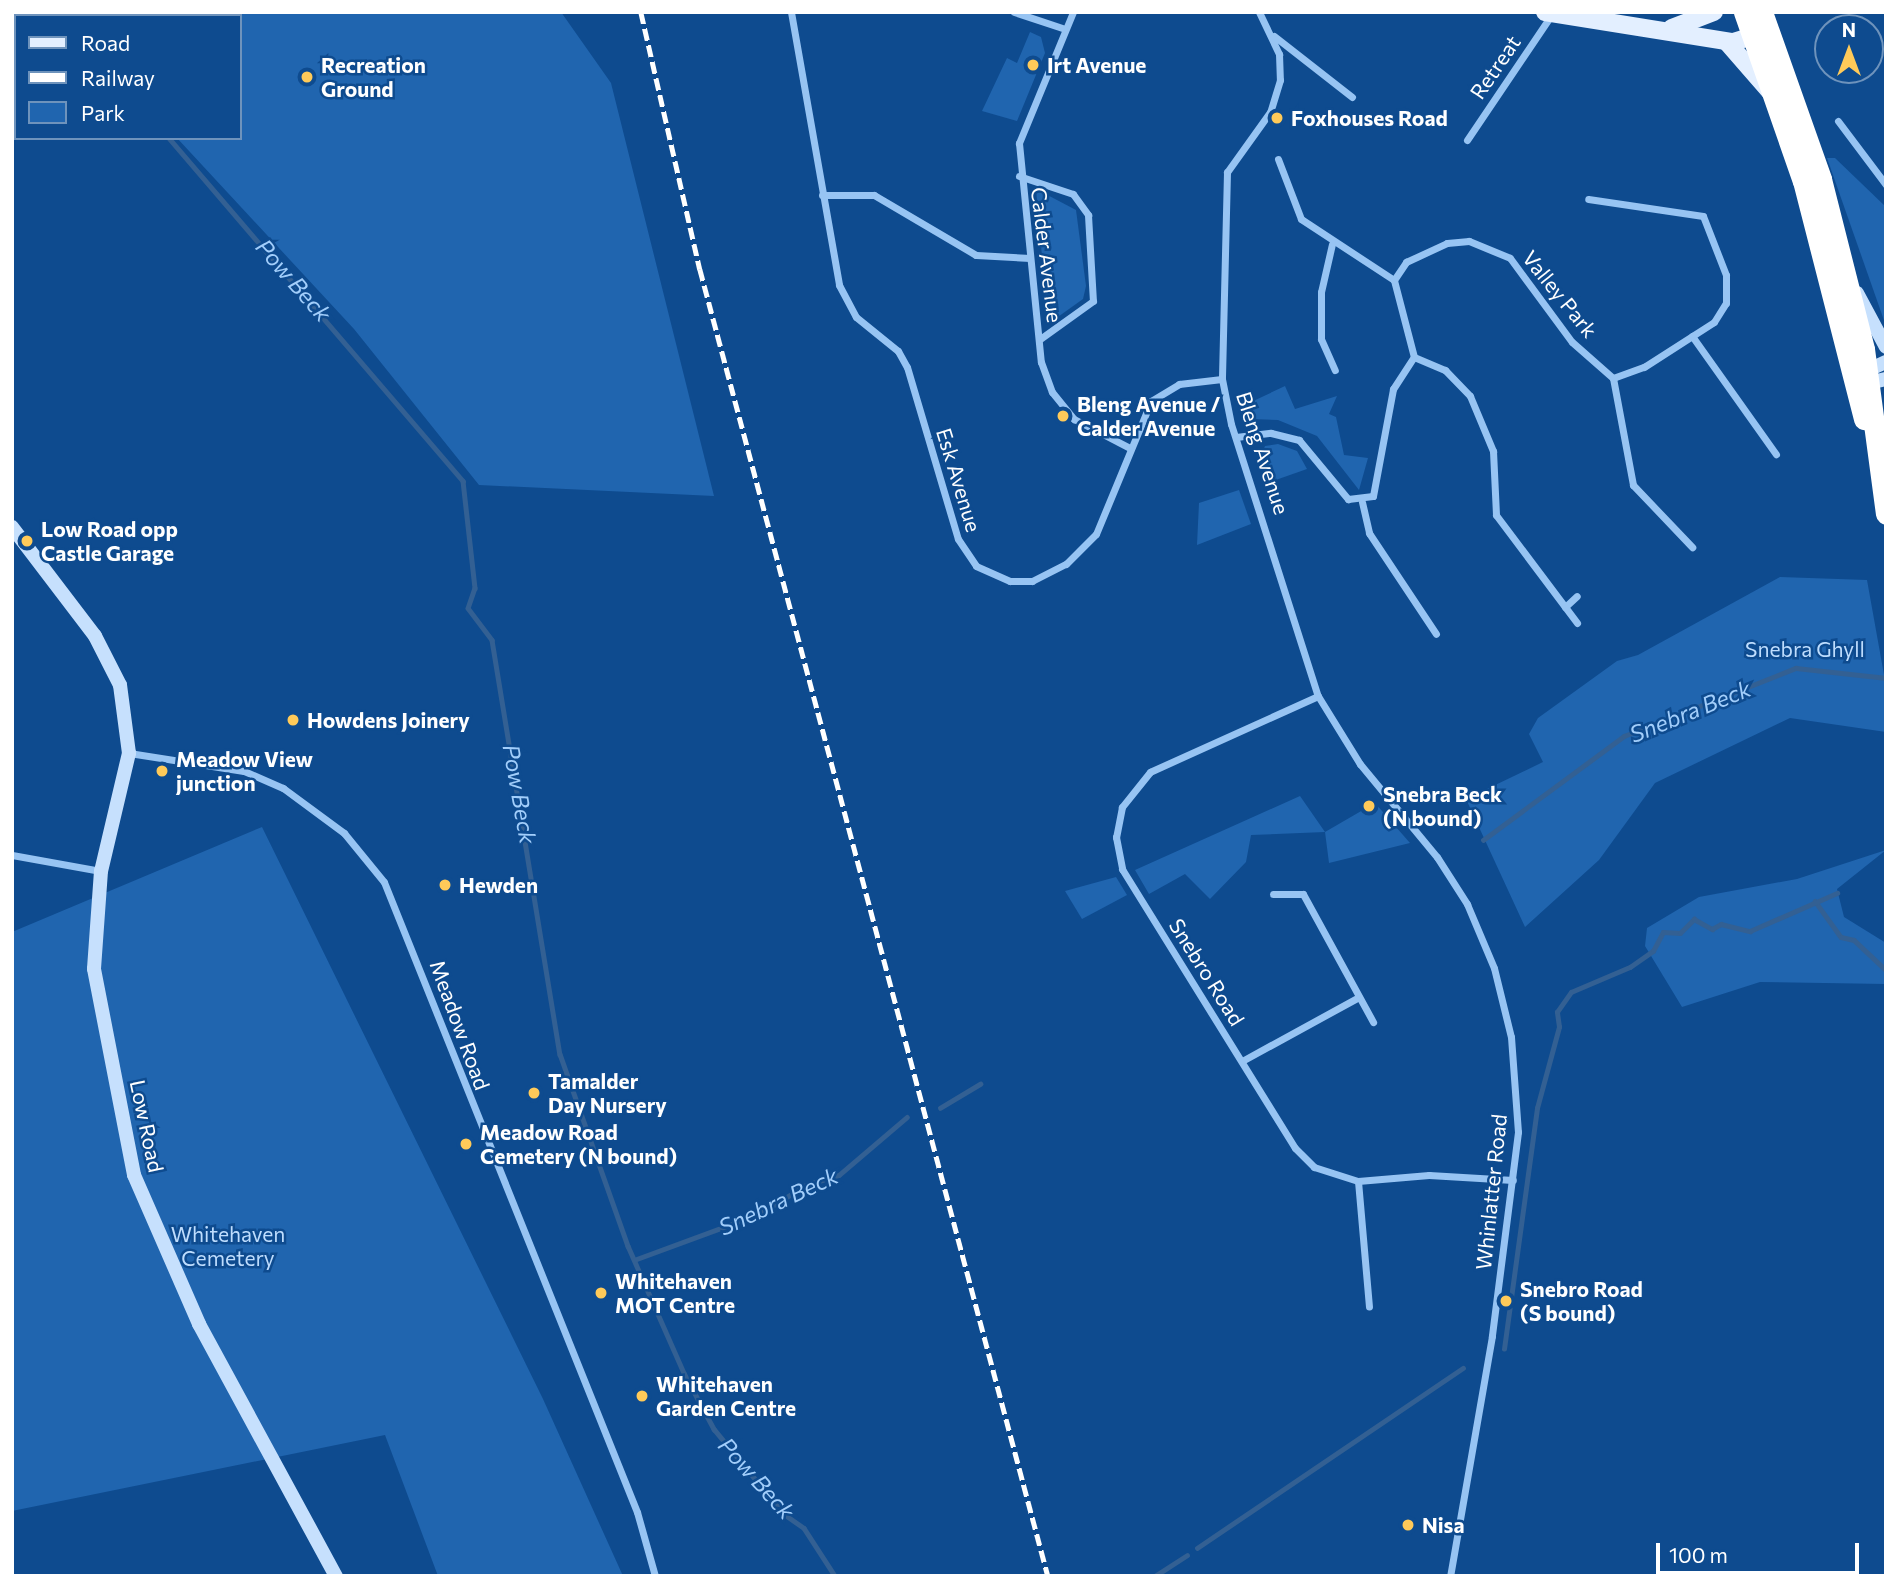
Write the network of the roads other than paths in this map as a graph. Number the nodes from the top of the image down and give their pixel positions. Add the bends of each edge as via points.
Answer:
1 (791, 12) edge
2 (1014, 12) edge
3 (1073, 12) edge
4 (1259, 12) edge
5 (1714, 12) edge
6 (1744, 12) edge
7 (1761, 12) edge
8 (1549, 13) edge
9 (1065, 29) junction
10 (1669, 29) junction
11 (1693, 32) junction
12 (1273, 36) junction
13 (1752, 36) junction
14 (1727, 42) junction
15 (1776, 47) junction
16 (1774, 96) junction
17 (1352, 97) dead end
18 (1838, 121) dead end
19 (1467, 140) dead end
20 (1278, 159) dead end
21 (1020, 176) junction
22 (1886, 185) edge
23 (822, 195) junction
24 (1588, 199) dead end
25 (1332, 244) junction
26 (1839, 250) junction
27 (1030, 258) junction
28 (1394, 280) junction
29 (1692, 336) junction
30 (1040, 339) junction
31 (1886, 347) edge
32 (1415, 357) junction
33 (1335, 370) dead end
34 (1873, 376) edge
35 (1222, 379) junction
36 (1613, 379) junction
37 (1236, 437) junction
38 (1128, 447) junction
39 (1776, 454) dead end
40 (1362, 502) junction
41 (1886, 514) edge
42 (12, 527) edge
43 (1692, 547) dead end
44 (1577, 596) dead end
45 (1565, 607) junction
46 (1577, 623) dead end
47 (1436, 634) dead end
48 (1318, 696) junction
49 (129, 753) junction
50 (12, 855) edge
51 (101, 871) junction
52 (1273, 894) dead end
53 (1357, 998) junction
54 (1373, 1022) dead end
55 (1242, 1061) junction
56 (1513, 1180) junction
57 (1358, 1181) junction
58 (1369, 1307) dead end
59 (336, 1576) edge
60 (655, 1576) edge
61 (1450, 1576) edge

1 - 23 street, Esk Avenue
2 - 9 street
3 - 9 street, Calder Avenue
4 - 12 street
5 - 10 main road
6 - 13 highway
7 - 13 main road
7 - 15 highway
8 - 10 main road
8 - 19 street, Retreat
9 - 21 street, Calder Avenue via 1024,123
10 - 11 main road
11 - 13 main road
11 - 14 main road
12 - 17 street
12 - 35 street, Bleng Avenue via 1279,54 1277,97 1227,172
13 - 14 main road
13 - 15 main road
13 - 16 highway
14 - 16 main road
15 - 26 highway
16 - 34 highway via 1831,279
18 - 22 street
20 - 25 street via 1301,219
21 - 27 street, Calder Avenue
21 - 30 street, Calder Avenue via 1073,194 1088,215 1093,301
23 - 27 street via 846,192 893,201 976,255
23 - 38 street, Esk Avenue via 839,285 856,317 898,351 907,367 958,539 976,566 1010,581 1032,580 1066,564 1096,534
24 - 29 street via 1703,216 1726,275 1726,303 1714,322
25 - 28 street
25 - 33 street via 1321,292 1321,339
26 - 31 main road
26 - 34 highway
27 - 30 street, Calder Avenue
28 - 32 street
28 - 36 street, Valley Park via 1406,262 1457,241 1510,258 1572,342
29 - 36 street
29 - 39 street
30 - 38 street, Calder Avenue via 1045,378 1062,406 1087,427
32 - 40 street via 1393,389 1378,485
32 - 45 street via 1445,370 1470,396 1493,451 1496,515
34 - 41 highway via 1877,462
35 - 37 street, Bleng Avenue
35 - 38 street, Esk Avenue via 1164,390 1142,415
36 - 43 street via 1633,485
37 - 40 street via 1271,433 1298,440 1339,491
37 - 48 street, Bleng Avenue
40 - 47 street via 1375,543
42 - 49 main road, Low Road via 95,636 120,685
44 - 45 street
45 - 46 street
48 - 55 street, Snebro Road via 1150,772 1128,796 1119,818 1122,869
48 - 56 street, Whinlatter Road via 1368,775 1437,857 1482,938 1511,1037 1518,1132
49 - 51 main road, Low Road
49 - 60 street, Meadow Road via 244,771 283,788 344,833 384,882 637,1512
50 - 51 street
51 - 59 main road, Low Road via 94,969 134,1175 199,1324
52 - 53 street via 1303,894
53 - 54 street
53 - 55 street
55 - 57 street, Snebro Road via 1305,1160
56 - 57 street, Snebro Road via 1452,1175
56 - 61 street, Whinlatter Road
57 - 58 street

